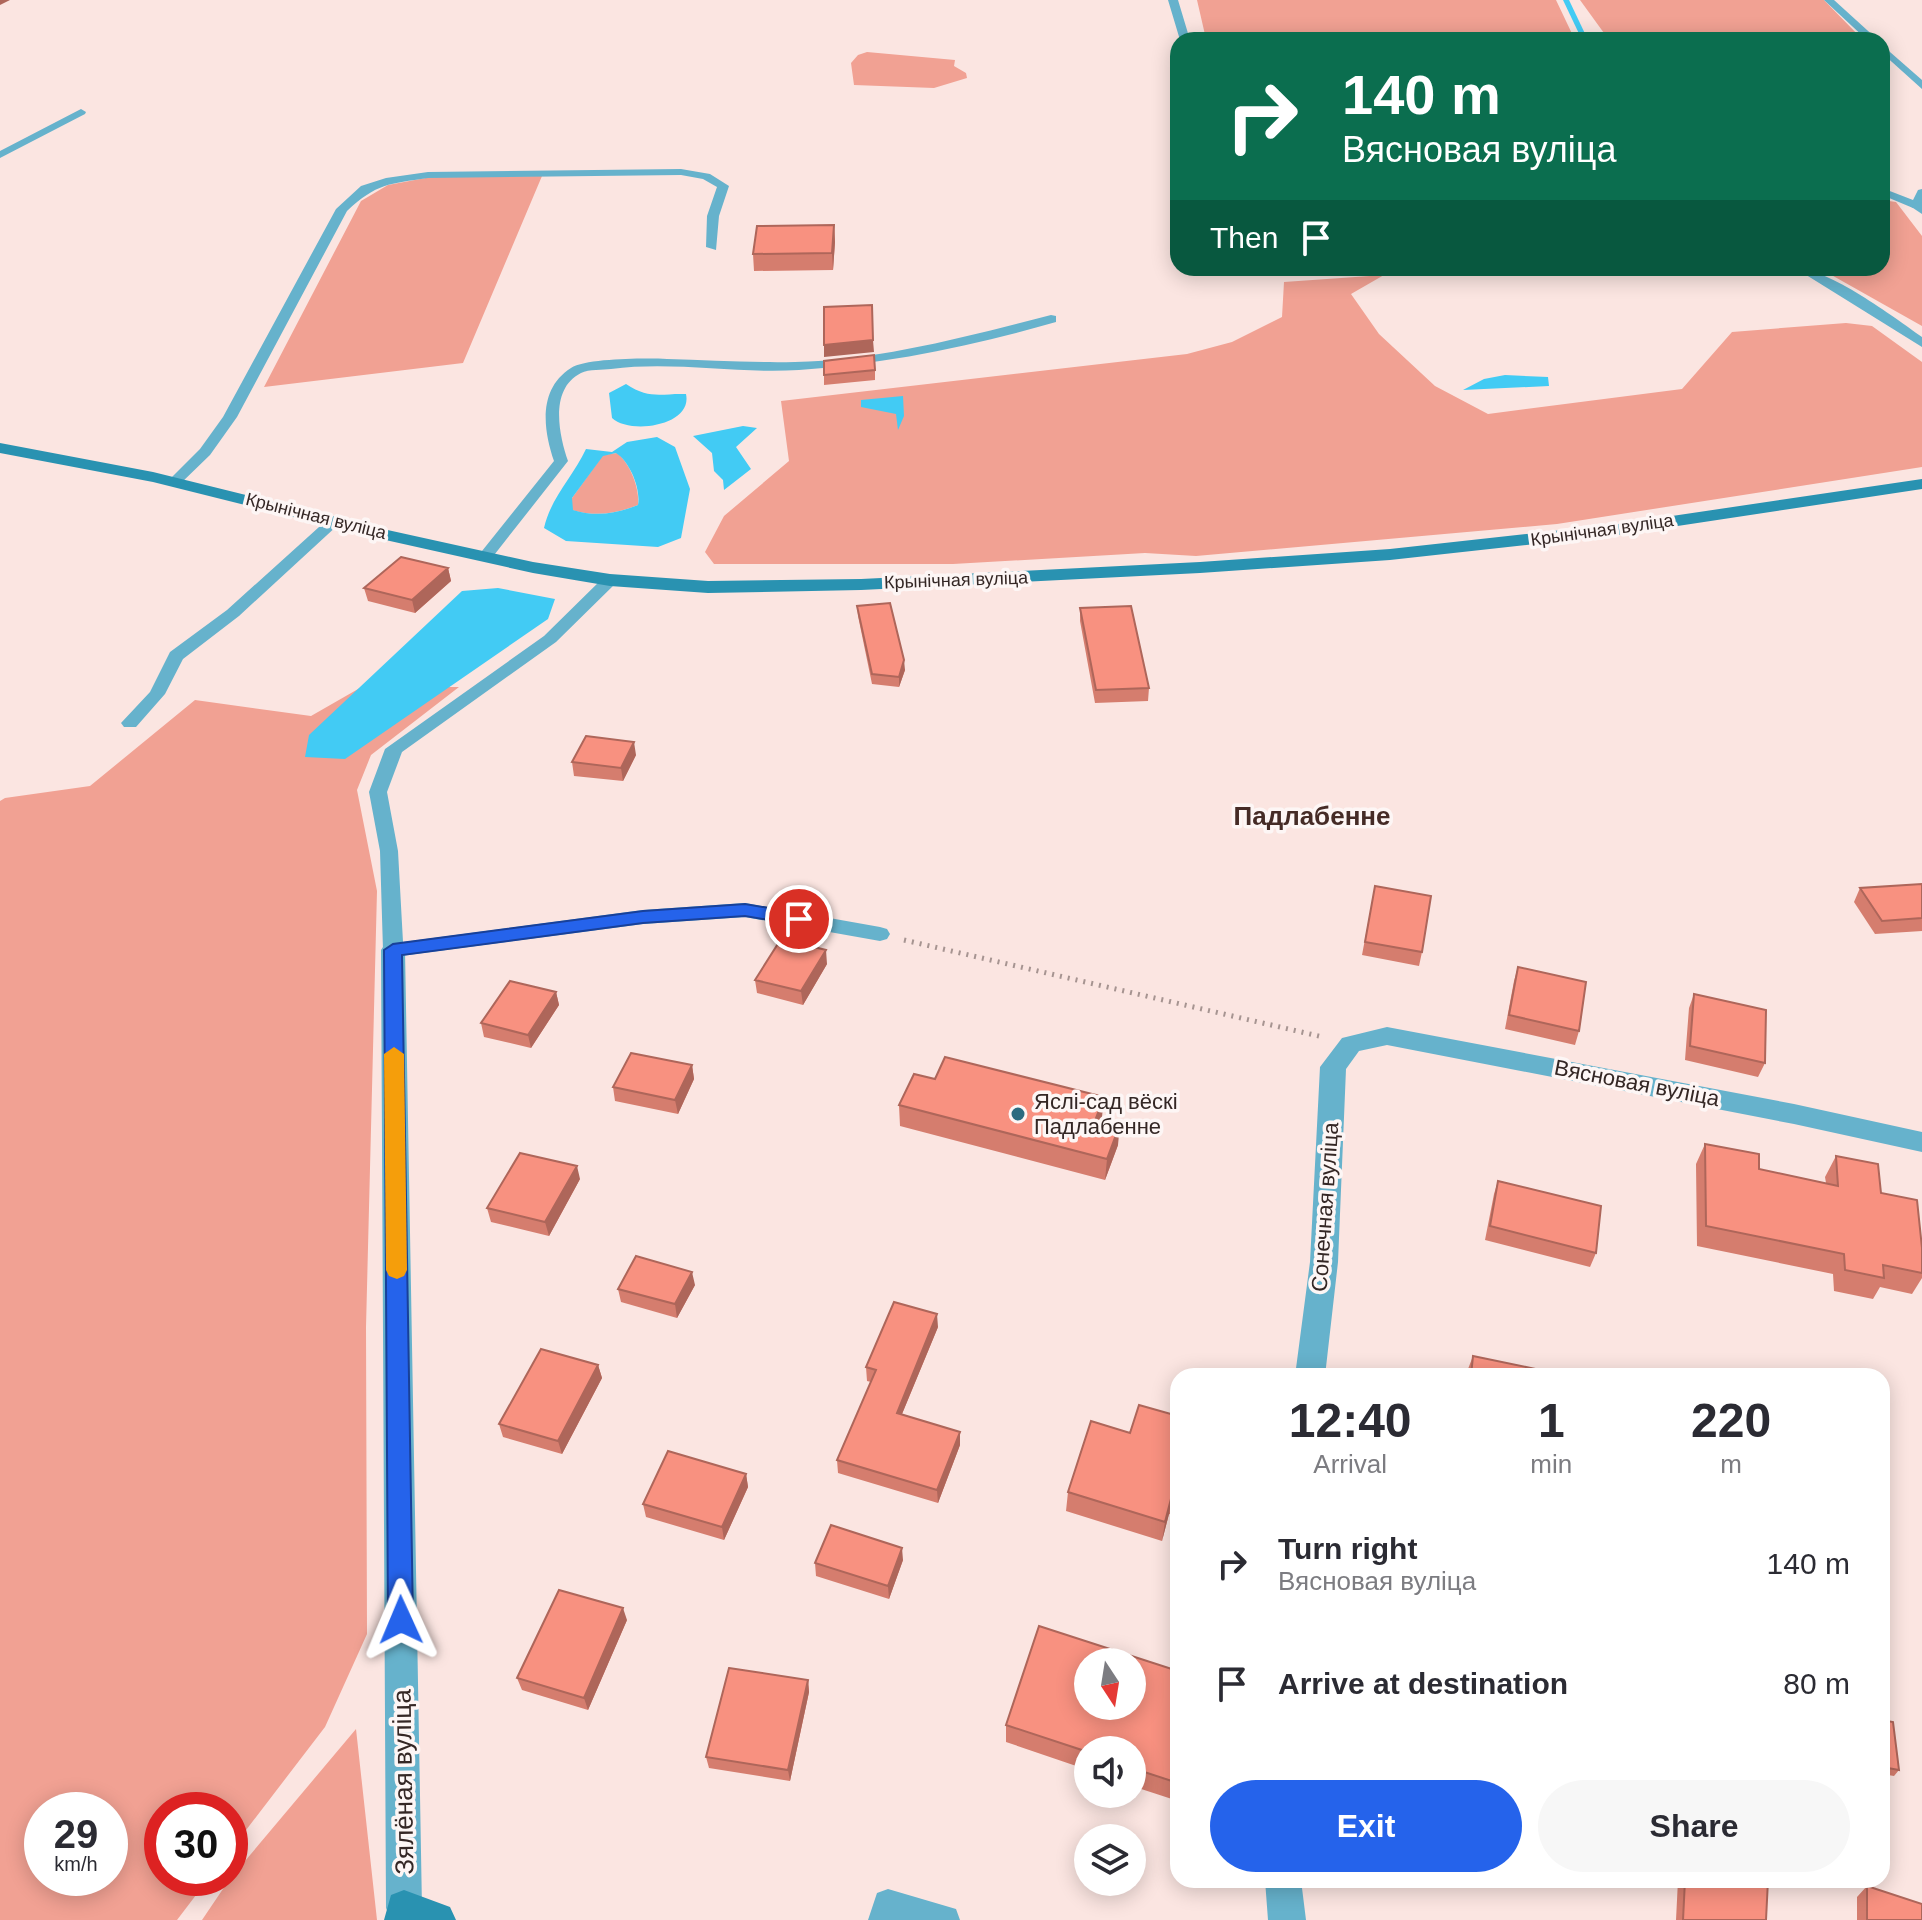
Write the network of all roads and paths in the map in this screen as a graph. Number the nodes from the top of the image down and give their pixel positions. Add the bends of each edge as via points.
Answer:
1 (1173, 0) edge
2 (1829, 0) edge
3 (1183, 32) edge
4 (1864, 32) edge
5 (1890, 56) edge
6 (1922, 86) edge
7 (81, 112) dead end
8 (0, 155) edge
9 (1890, 193) edge
10 (1920, 202) edge
11 (712, 247) dead end
12 (1815, 276) edge
13 (1051, 319) dead end
14 (1922, 343) edge
15 (0, 448) edge
16 (174, 482) junction
17 (1922, 484) edge
18 (334, 521) junction
19 (486, 556) junction
20 (610, 580) junction
21 (130, 723) dead end
22 (880, 934) joint
23 (393, 950) junction
24 (1351, 1044) junction
25 (1922, 1142) edge
26 (1311, 1368) edge
27 (1284, 1888) edge
28 (415, 1916) edge
29 (883, 1920) edge
30 (945, 1920) edge
31 (1287, 1920) edge

1 - 3 lane
2 - 4 lane
5 - 6 lane
7 - 8 lane
9 - 10 lane
11 - 16 lane via 713,216 723,186 706,176 455,173 404,177 365,188 342,209 211,445 196,466
12 - 14 lane
13 - 19 lane via 887,356 797,366 635,362 578,369 563,382 552,406 553,437 561,461
15 - 16 street, Крынічная вуліца
16 - 18 street, Крынічная вуліца
17 - 20 street, Крынічная вуліца via 1523,542 1348,559 895,583 677,585
18 - 19 street, Крынічная вуліца
18 - 21 lane via 233,613 176,656 157,694
19 - 20 street, Крынічная вуліца
20 - 23 lane via 550,639 394,749 378,792 389,851
22 - 23 lane via 745,910 643,917
22 - 24 path
23 - 28 street, Зялёная вуліца
24 - 25 street, Вясновая вуліца via 1387,1036
24 - 26 street, Сонечная вуліца via 1333,1067 1324,1262
27 - 31 street
29 - 30 lane via 888,1904

